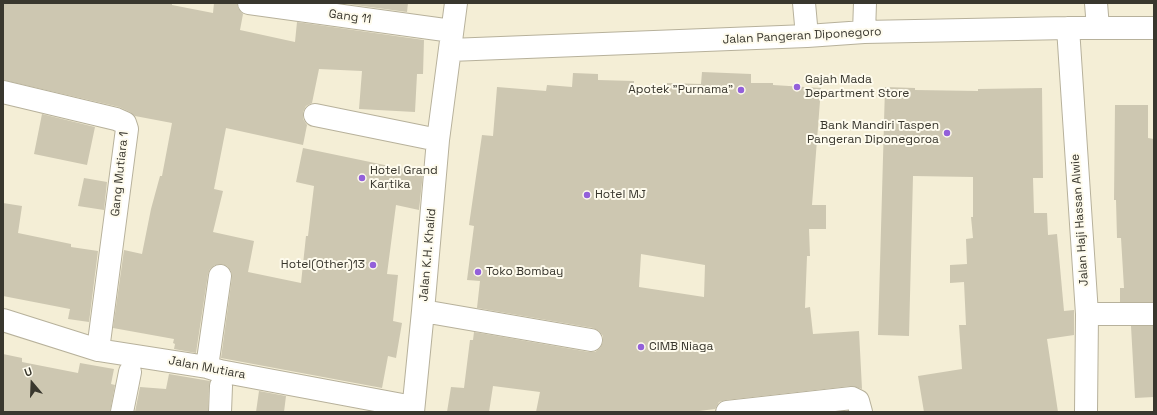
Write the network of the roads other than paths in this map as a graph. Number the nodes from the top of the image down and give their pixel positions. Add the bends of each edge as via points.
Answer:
1 (249, 3) edge
2 (456, 3) edge
3 (804, 3) edge
4 (865, 3) edge
5 (1096, 3) edge
6 (1068, 28) junction
7 (1098, 28) junction
8 (1154, 28) edge
9 (864, 32) junction
10 (808, 36) junction
11 (451, 41) junction
12 (3, 92) edge
13 (315, 115) dead end
14 (438, 140) junction
15 (220, 276) dead end
16 (423, 311) junction
17 (1087, 314) junction
18 (1154, 314) edge
19 (3, 320) edge
20 (591, 340) dead end
21 (98, 350) junction
22 (208, 367) junction
23 (130, 372) dead end
24 (221, 386) dead end
25 (413, 410) edge
26 (122, 412) edge
27 (220, 412) edge
28 (727, 412) edge
29 (861, 412) edge
30 (1086, 412) edge

1 - 11 street, Gang 11
2 - 11 street, Jalan K.H. Khalid
3 - 10 street
4 - 9 street
5 - 7 street
6 - 7 street, Jalan Pangeran Diponegoro
6 - 9 street, Jalan Pangeran Diponegoro
6 - 17 street, Jalan Haji Hassan Alwie
7 - 8 street, Jalan Pangeran Diponegoro
9 - 10 street, Jalan Pangeran Diponegoro
10 - 11 street, Jalan Pangeran Diponegoro
11 - 14 street, Jalan K.H. Khalid
12 - 21 street, Gang Mutiara 1 via 125,123 127,129
13 - 14 street
14 - 16 street, Jalan K.H. Khalid
15 - 22 street
16 - 20 street
16 - 25 street, Jalan K.H. Khalid
17 - 18 street
17 - 30 street, Jalan Haji Hassan Alwie
19 - 21 street, Jalan Mutiara
21 - 22 street, Jalan Mutiara
22 - 25 street, Jalan Mutiara
23 - 26 street
24 - 27 street
28 - 29 street via 852,398 858,401

